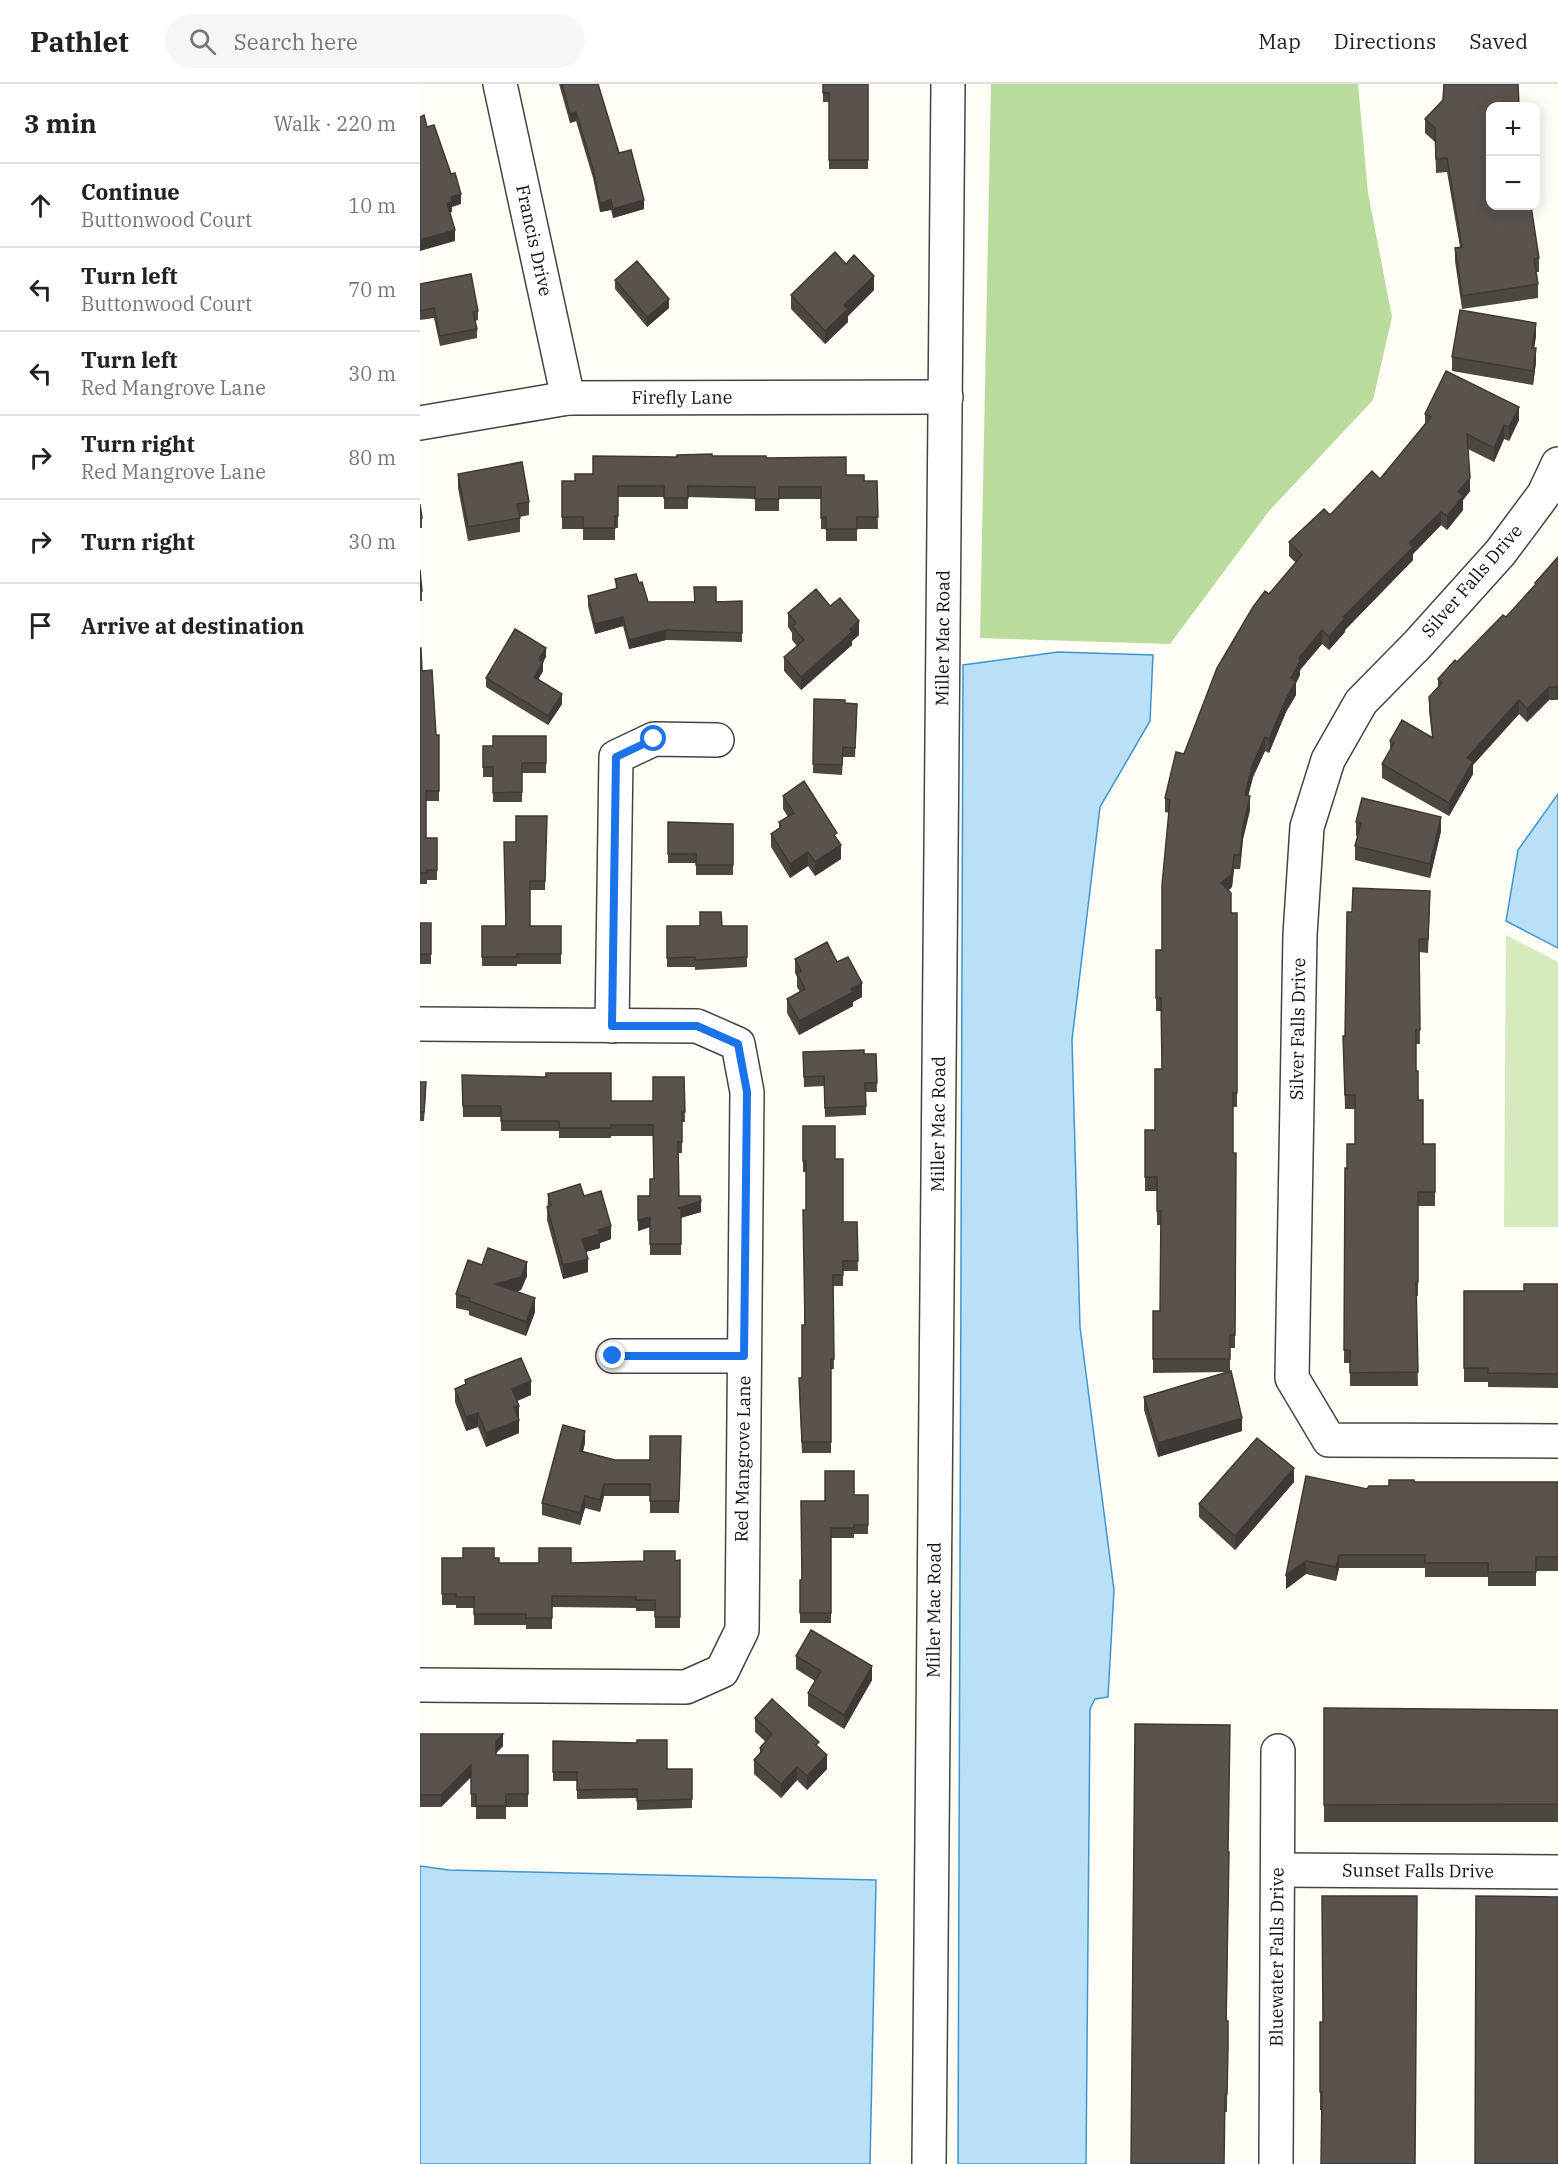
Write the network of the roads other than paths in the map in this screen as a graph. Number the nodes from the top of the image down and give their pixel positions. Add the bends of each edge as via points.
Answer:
1 (500, 84) edge
2 (948, 84) edge
3 (946, 397) junction
4 (568, 398) junction
5 (420, 423) edge
6 (1558, 464) edge
7 (717, 740) dead end
8 (420, 1024) edge
9 (612, 1026) junction
10 (613, 1356) dead end
11 (744, 1356) junction
12 (1558, 1441) edge
13 (420, 1685) edge
14 (1278, 1751) dead end
15 (1278, 1870) junction
16 (1558, 1872) edge
17 (929, 2164) edge
18 (1276, 2164) edge

1 - 4 street, Francis Drive
2 - 3 street, Miller Mac Road
3 - 4 street, Firefly Lane
3 - 17 street, Miller Mac Road
4 - 5 street, Firefly Lane
6 - 12 street, Silver Falls Drive via 1544,494 1500,553 1361,702 1328,759 1307,827 1299,934 1292,1378 1329,1440
7 - 9 street via 654,739 616,757
8 - 9 street, Red Mangrove Lane
9 - 11 street, Red Mangrove Lane via 697,1026 738,1044 747,1092
10 - 11 street
11 - 13 street, Red Mangrove Lane via 742,1630 722,1671 686,1687
14 - 15 street, Bluewater Falls Drive
15 - 16 street, Sunset Falls Drive
15 - 18 street, Bluewater Falls Drive

